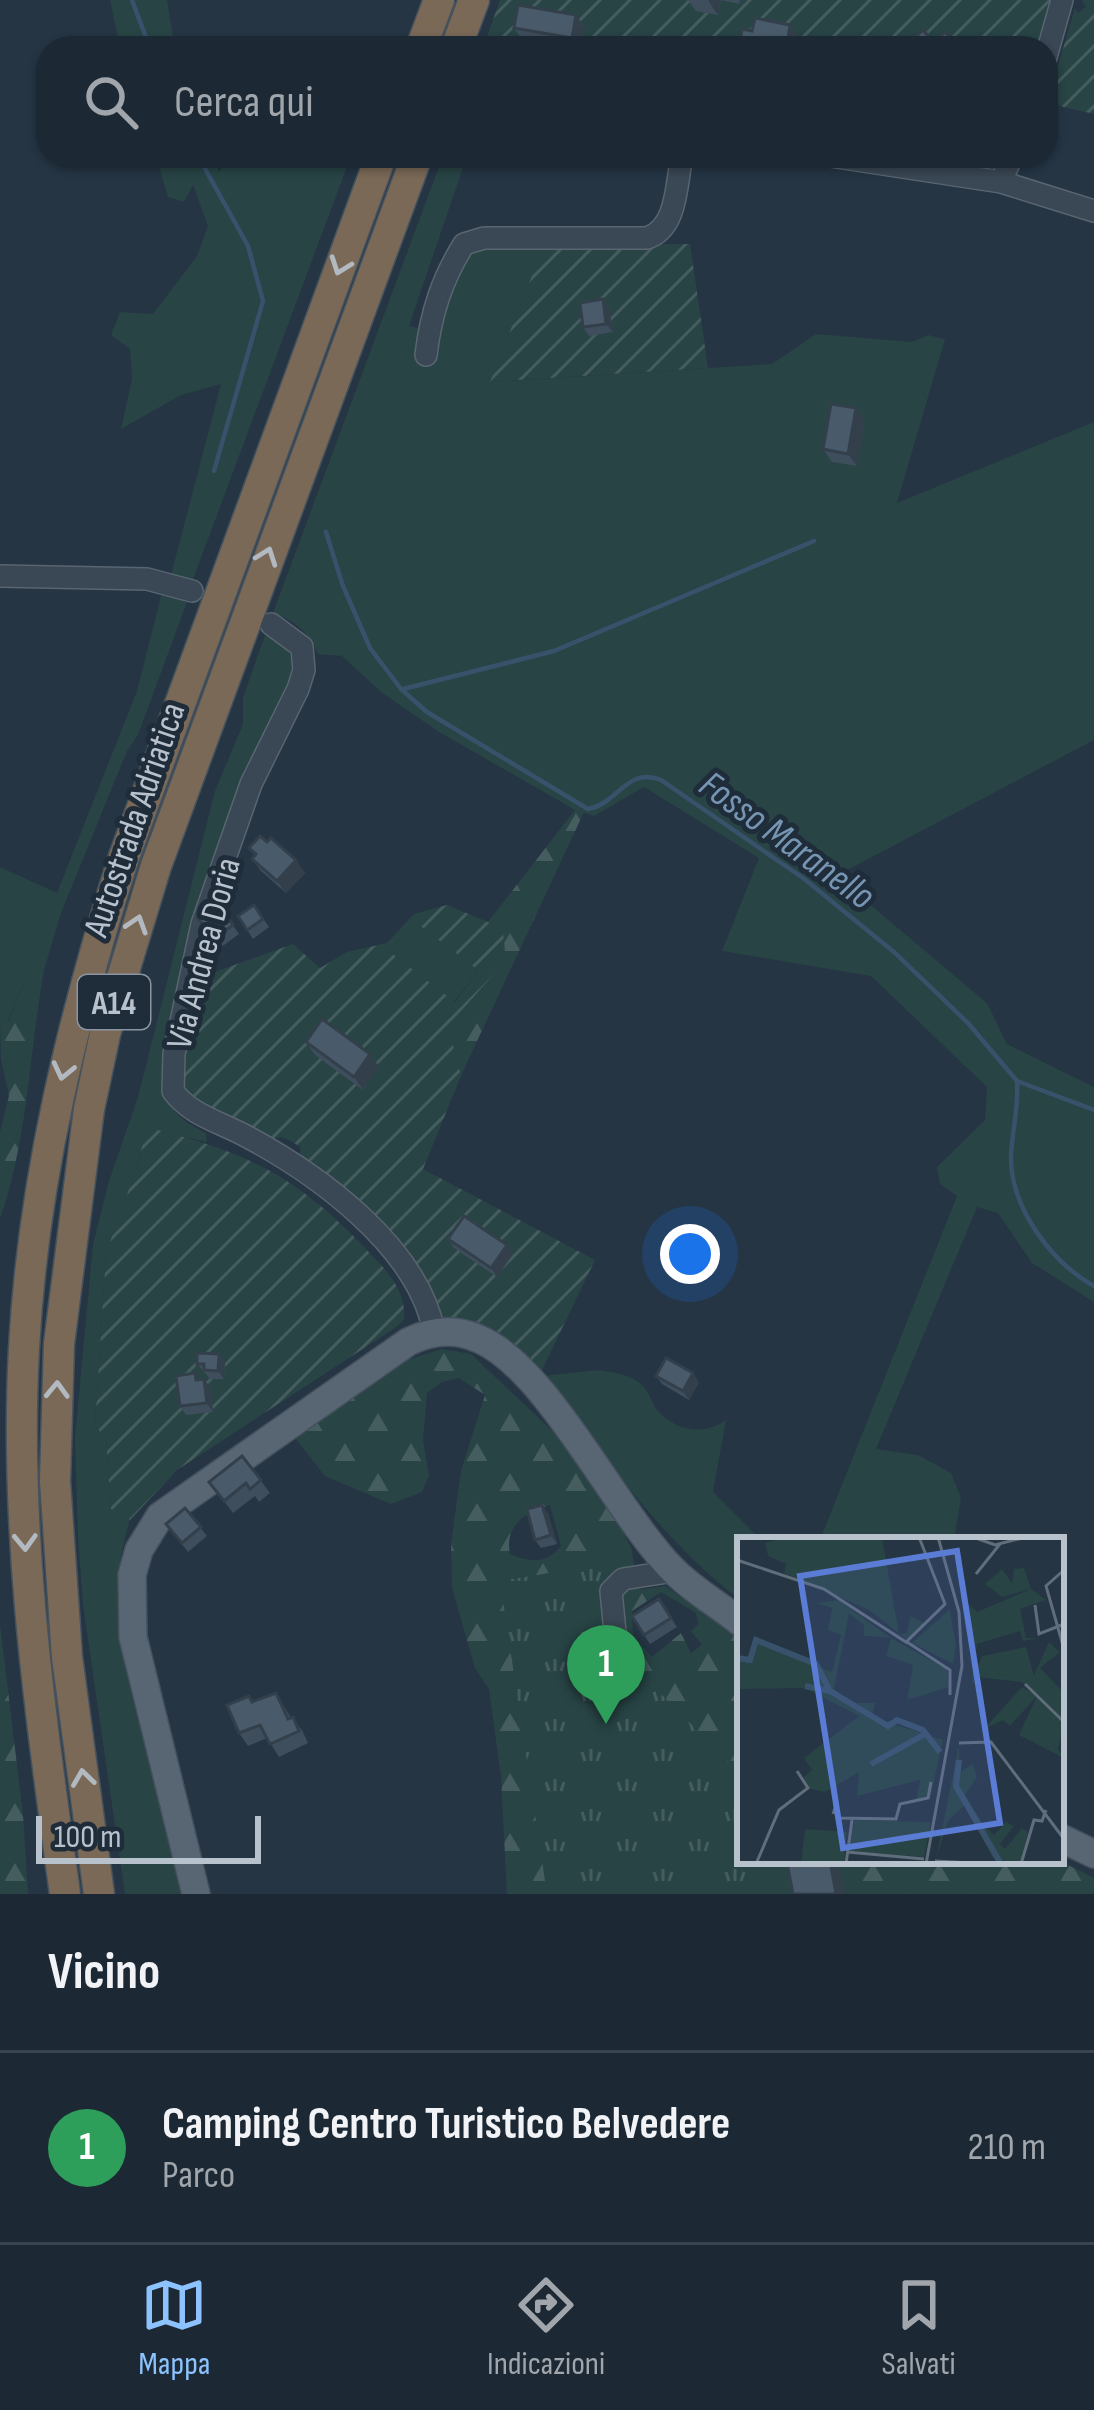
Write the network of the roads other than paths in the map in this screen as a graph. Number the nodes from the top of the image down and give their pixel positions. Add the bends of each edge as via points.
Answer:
1 (439, 0) edge
2 (474, 0) edge
3 (1062, 0) edge
4 (426, 36) edge
5 (461, 36) edge
6 (1052, 36) edge
7 (377, 168) edge
8 (413, 168) edge
9 (679, 168) edge
10 (909, 168) edge
11 (1007, 168) edge
12 (1001, 182) junction
13 (1094, 211) edge
14 (427, 355) dead end
15 (0, 576) edge
16 (192, 591) dead end
17 (271, 624) dead end
18 (434, 1332) junction
19 (674, 1571) junction
20 (737, 1620) edge
21 (619, 1673) dead end
22 (1064, 1839) edge
23 (1094, 1854) edge
24 (64, 1894) edge
25 (99, 1894) edge
26 (196, 1894) edge

1 - 4 highway
2 - 5 highway
3 - 6 street
7 -> 24 highway, Autostrada Adriatica / A14 via 124,857 52,1124 24,1346 23,1471 34,1666
25 -> 8 highway, Autostrada Adriatica / A14 via 67,1657 55,1480 58,1343 88,1109 164,843
9 - 14 street via 657,235 464,244 430,320
10 - 12 street
11 - 12 street
12 - 13 street
15 - 16 street via 147,579
17 - 18 street, Via Andrea Doria via 302,646 304,670 251,784 202,925 173,1091 363,1217 404,1266
18 - 19 main road via 481,1339 516,1365
18 - 26 main road via 204,1483 160,1516 139,1550 130,1600 137,1668
19 - 20 main road
19 - 21 street via 623,1580 611,1591
22 - 23 main road

